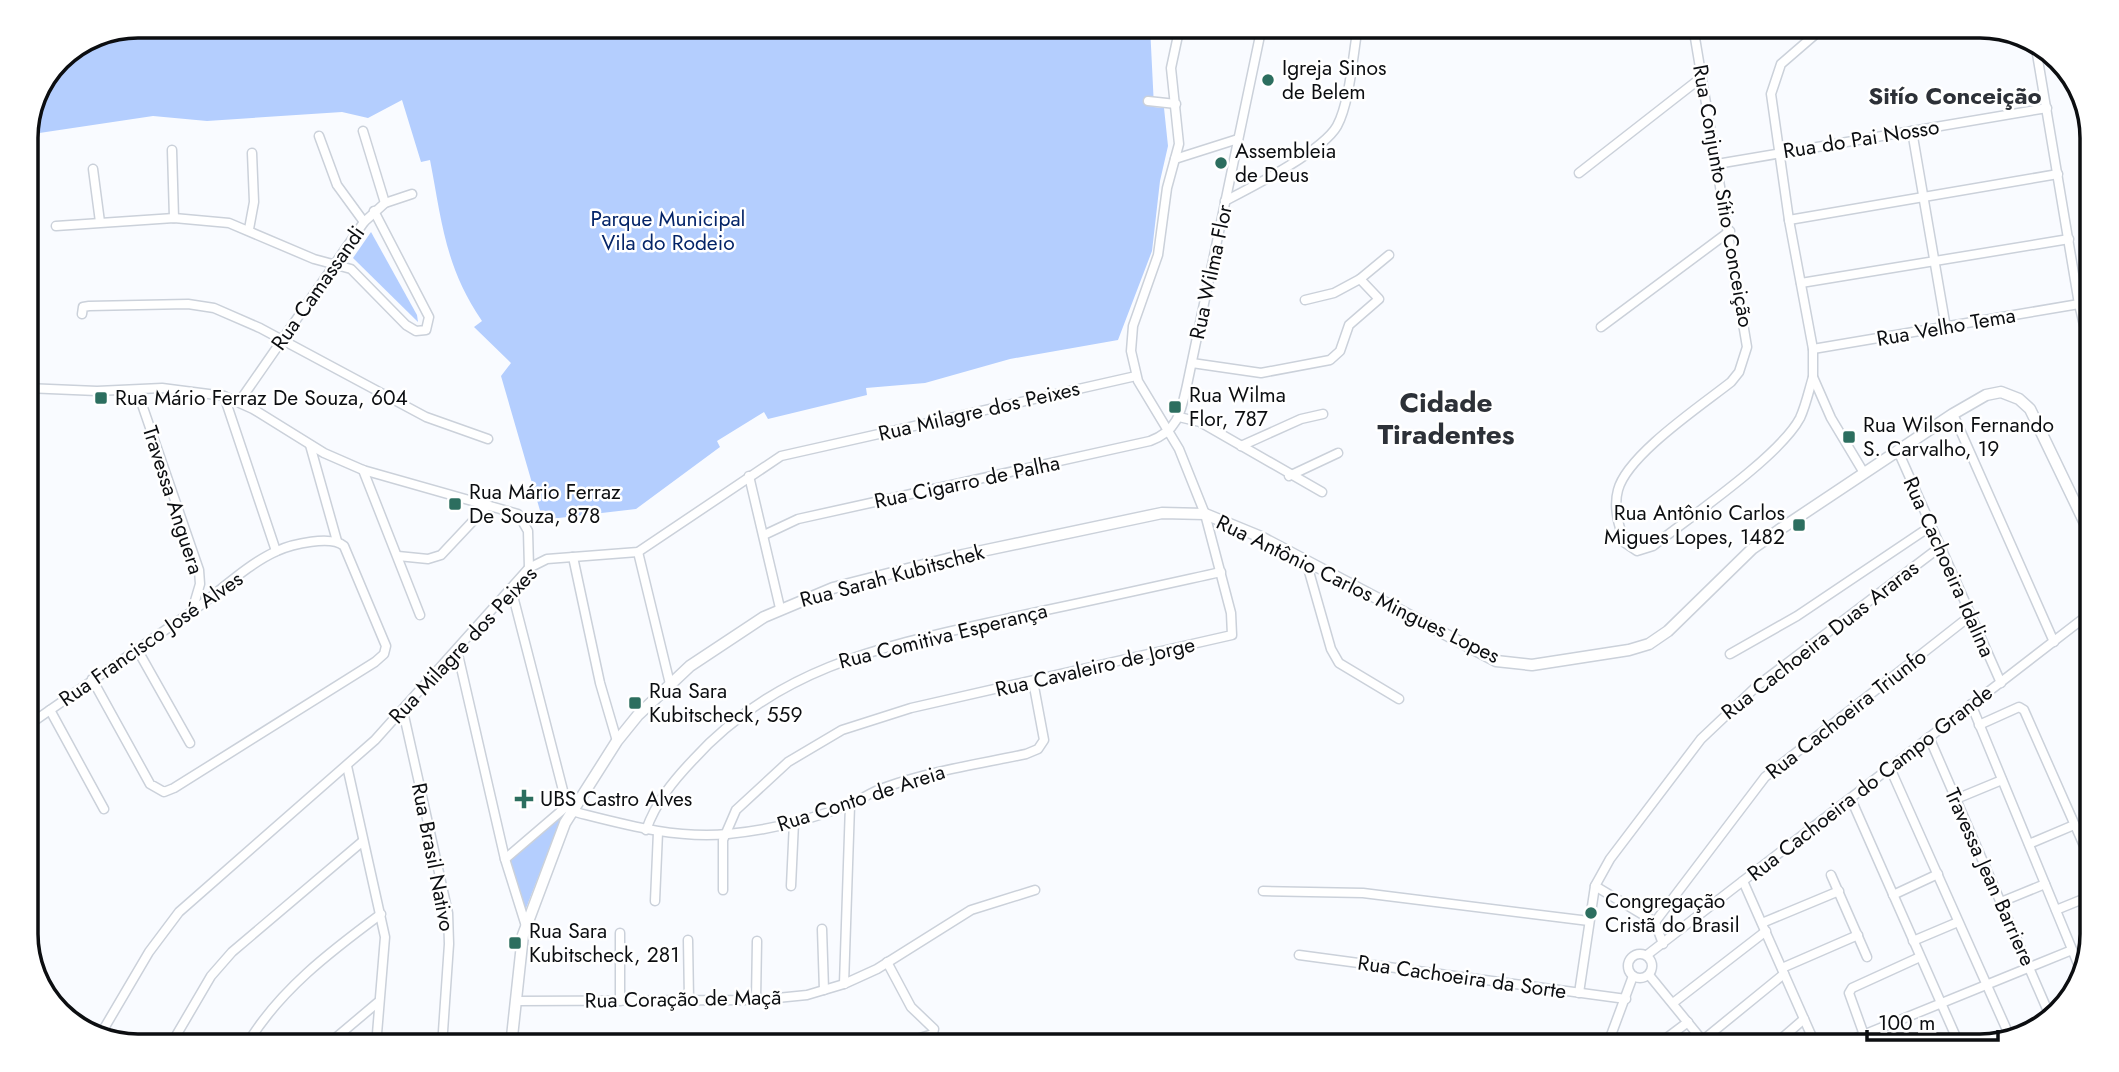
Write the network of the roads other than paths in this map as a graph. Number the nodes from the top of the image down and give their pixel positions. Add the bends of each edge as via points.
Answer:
1 (1177, 38) edge
2 (1259, 38) edge
3 (1356, 38) edge
4 (1695, 38) edge
5 (1809, 38) edge
6 (2038, 56) edge
7 (1702, 76) junction
8 (1148, 101) dead end
9 (1176, 104) junction
10 (2047, 108) junction
11 (363, 131) dead end
12 (1912, 131) junction
13 (319, 136) dead end
14 (1238, 139) junction
15 (172, 150) dead end
16 (1779, 152) junction
17 (253, 153) dead end
18 (1175, 159) junction
19 (1717, 164) junction
20 (93, 169) dead end
21 (1579, 173) dead end
22 (2059, 174) junction
23 (412, 194) dead end
24 (1924, 196) junction
25 (1225, 201) junction
26 (385, 203) junction
27 (374, 211) junction
28 (174, 218) junction
29 (1789, 220) junction
30 (100, 222) junction
31 (364, 222) junction
32 (56, 226) dead end
33 (249, 229) junction
34 (1730, 231) junction
35 (2069, 239) junction
36 (1390, 255) dead end
37 (1935, 262) junction
38 (335, 263) junction
39 (1360, 279) junction
40 (1801, 283) junction
41 (1305, 300) dead end
42 (2079, 304) junction
43 (2080, 308) edge
44 (82, 314) dead end
45 (1601, 327) dead end
46 (1946, 328) junction
47 (282, 340) junction
48 (1813, 349) junction
49 (1192, 363) junction
50 (1136, 376) junction
51 (1813, 377) junction
52 (39, 388) edge
53 (137, 390) junction
54 (223, 396) junction
55 (239, 402) junction
56 (1323, 414) dead end
57 (1953, 414) junction
58 (1179, 417) junction
59 (1170, 432) junction
60 (488, 439) dead end
61 (310, 445) junction
62 (1241, 446) junction
63 (1898, 450) junction
64 (1338, 453) dead end
65 (363, 470) junction
66 (1864, 473) junction
67 (749, 475) junction
68 (1289, 476) junction
69 (1322, 492) dead end
70 (488, 505) junction
71 (2080, 513) edge
72 (1205, 514) junction
73 (1931, 526) junction
74 (764, 535) junction
75 (337, 541) junction
76 (1940, 547) junction
77 (276, 551) junction
78 (639, 552) junction
79 (398, 556) junction
80 (573, 557) junction
81 (1306, 561) junction
82 (529, 568) junction
83 (1221, 572) junction
84 (511, 588) junction
85 (780, 608) junction
86 (192, 611) junction
87 (421, 615) dead end
88 (1970, 616) junction
89 (2080, 621) edge
90 (2054, 642) junction
91 (137, 649) junction
92 (457, 650) junction
93 (1730, 654) dead end
94 (92, 680) junction
95 (1033, 681) junction
96 (2001, 683) junction
97 (670, 684) junction
98 (1399, 699) dead end
99 (1971, 704) junction
100 (50, 710) junction
101 (403, 711) junction
102 (39, 717) edge
103 (1979, 725) junction
104 (1929, 737) junction
105 (617, 741) junction
106 (190, 743) dead end
107 (347, 766) junction
108 (1890, 768) junction
109 (2002, 780) junction
110 (1851, 799) junction
111 (1956, 799) junction
112 (850, 805) junction
113 (569, 808) junction
114 (104, 809) dead end
115 (794, 822) junction
116 (2074, 825) junction
117 (646, 830) junction
118 (658, 831) junction
119 (724, 834) junction
120 (2080, 838) edge
121 (363, 841) junction
122 (2029, 844) junction
123 (505, 859) junction
124 (1937, 874) junction
125 (1831, 875) dead end
126 (1743, 881) junction
127 (2045, 884) junction
128 (791, 886) dead end
129 (1595, 886) junction
130 (723, 890) dead end
131 (1035, 890) dead end
132 (1263, 891) dead end
133 (1839, 891) junction
134 (1893, 895) junction
135 (2080, 900) edge
136 (654, 901) dead end
137 (2001, 902) junction
138 (2056, 910) junction
139 (381, 914) junction
140 (1589, 921) junction
141 (1655, 922) junction
142 (1958, 922) junction
143 (526, 926) junction
144 (1764, 927) junction
145 (822, 929) dead end
146 (620, 933) dead end
147 (1858, 935) junction
148 (688, 940) dead end
149 (757, 941) dead end
150 (1913, 941) junction
151 (1662, 944) junction
152 (2073, 950) junction
153 (1299, 955) dead end
154 (1647, 955) junction
155 (1867, 957) dead end
156 (1920, 957) junction
157 (2077, 960) edge
158 (887, 962) junction
159 (2029, 967) junction
160 (1783, 971) junction
161 (1649, 975) junction
162 (1633, 976) junction
163 (844, 984) junction
164 (1986, 985) junction
165 (824, 990) junction
166 (1579, 993) junction
167 (1626, 999) junction
168 (689, 1000) junction
169 (756, 1000) junction
170 (516, 1001) junction
171 (620, 1001) junction
172 (1940, 1002) junction
173 (377, 1003) junction
174 (1673, 1003) junction
175 (2050, 1006) edge
176 (1804, 1019) junction
177 (1688, 1022) junction
178 (105, 1027) edge
179 (2007, 1030) edge
180 (177, 1034) edge
181 (254, 1034) edge
182 (340, 1034) edge
183 (376, 1034) edge
184 (443, 1034) edge
185 (512, 1034) edge
186 (933, 1034) edge
187 (1612, 1034) edge
188 (1672, 1034) edge
189 (1698, 1034) edge
190 (1715, 1034) edge
191 (1787, 1034) edge
192 (1811, 1034) edge
193 (1863, 1034) joint
194 (1955, 1034) edge

1 - 9 street via 1171,68
2 - 14 street, Rua Wilma Flor
3 - 25 street via 1336,129 1295,160
4 - 7 street, Rua Conjunto Sítio Conceição
5 - 16 street via 1791,52 1774,77 1771,94
6 - 10 street
7 - 19 street, Rua Conjunto Sítio Conceição
7 - 21 street
8 - 9 street
9 - 18 street via 1180,135
10 - 12 street, Rua do Pai Nosso
10 - 22 street
11 - 26 street
12 - 16 street, Rua do Pai Nosso
12 - 24 street
13 - 31 street via 337,186
14 - 18 street
14 - 25 street, Rua Wilma Flor
15 - 28 street
16 - 19 street, Rua do Pai Nosso
16 - 29 street
17 - 33 street via 254,202
18 - 50 street via 1158,255 1133,326
19 - 34 street, Rua Conjunto Sítio Conceição
20 - 30 street
22 - 24 street
22 - 35 street
23 - 26 street, Rua Camassandi
24 - 29 street
24 - 37 street
25 - 49 street, Rua Wilma Flor
26 - 27 street, Rua Camassandi
27 - 31 street, Rua Camassandi
27 - 38 street via 429,317 425,330 406,325 359,275
28 - 30 street
28 - 33 street via 219,220
29 - 40 street
30 - 32 street
31 - 38 street, Rua Camassandi
33 - 38 street via 314,259
34 - 45 street
34 - 51 street, Rua Conjunto Sítio Conceição via 1747,338 1745,358 1731,382 1658,439 1623,477 1616,507 1625,543 1637,551 1653,546 1753,467 1801,416
35 - 37 street
35 - 42 street
36 - 39 street
37 - 40 street
37 - 46 street
38 - 47 street, Rua Camassandi
39 - 41 street via 1334,293
39 - 49 street via 1379,301 1351,322 1340,351 1330,360 1261,373
40 - 48 street
42 - 43 street
42 - 46 street, Rua Velho Tema
44 - 47 street via 83,307 89,306 202,306
46 - 48 street, Rua Velho Tema
47 - 55 street, Rua Camassandi
47 - 60 street via 426,417
48 - 51 street
49 - 58 street, Rua Wilma Flor
50 - 59 street, Rua Cavaleiro de Jorge
50 - 67 street, Rua Milagre dos Peixes via 788,454
51 - 66 street
52 - 53 street
53 - 54 street via 179,389
53 - 86 street, Travessa Anguera via 199,569
54 - 55 street
54 - 77 street
55 - 61 street
56 - 62 street
57 - 63 street, Rua Antônio Carlos Mingues Lopes
57 - 71 street, Rua Antônio Carlos Mingues Lopes via 1986,395 2001,392 2019,399 2030,409
57 - 90 street
58 - 59 street, Rua Wilma Flor
58 - 62 street via 1200,422
59 - 72 street, Rua Cavaleiro de Jorge
59 - 74 street, Rua Cigarro de Palha via 1150,441 798,519
61 - 65 street
61 - 75 street
62 - 68 street
63 - 66 street, Rua Antônio Carlos Mingues Lopes
63 - 73 street, Rua Cachoeira Idalina
64 - 68 street
65 - 70 street
65 - 79 street
66 - 81 street, Rua Antônio Carlos Mingues Lopes via 1752,549 1668,631 1629,650 1593,656 1532,665 1496,661
67 - 74 street
67 - 78 street, Rua Milagre dos Peixes
68 - 69 street
70 - 79 street via 441,555 428,559
70 - 82 street via 510,510 524,522
72 - 81 street, Rua Antônio Carlos Mingues Lopes
72 - 83 street, Rua Cavaleiro de Jorge
72 - 85 street, Rua Sarah Kubitschek via 1162,513 963,555 845,585
73 - 76 street, Rua Cachoeira Idalina
73 - 93 street via 1797,616
74 - 85 street
75 - 77 street
75 - 94 street via 346,550 384,641 384,654 174,788 160,791 150,784
76 - 88 street, Rua Cachoeira Idalina
76 - 129 street, Rua Cachoeira Duas Araras via 1757,686 1717,722 1610,859
77 - 86 street, Rua Francisco José Alves
78 - 80 street, Rua Milagre dos Peixes
78 - 97 street
79 - 87 street
80 - 82 street, Rua Milagre dos Peixes via 548,559
80 - 105 street
81 - 98 street via 1339,663
82 - 84 street, Rua Milagre dos Peixes
83 - 95 street, Rua Cavaleiro de Jorge via 1234,625 1232,635
83 - 117 street, Rua Comitiva Esperança via 884,646 809,673 756,703 706,746 661,798
84 - 92 street, Rua Milagre dos Peixes
84 - 113 street
85 - 97 street, Rua Sarah Kubitschek via 711,649
86 - 91 street, Rua Francisco José Alves
88 - 96 street, Rua Cachoeira Idalina
88 - 141 street, Rua Cachoeira Triunfo via 1765,777
89 - 90 street, Rua Cachoeira do Campo Grande
90 - 96 street, Rua Cachoeira do Campo Grande
91 - 94 street, Rua Francisco José Alves
91 - 106 street
92 - 101 street, Rua Milagre dos Peixes
92 - 123 street
94 - 100 street, Rua Francisco José Alves
95 - 112 street, Rua Conto de Areia via 1045,740 1038,749 908,779
95 - 119 street, Rua Cavaleiro de Jorge via 901,710 842,730 759,787 736,810
96 - 99 street, Rua Cachoeira do Campo Grande
97 - 105 street, Rua Sarah Kubitschek
99 - 103 street
99 - 104 street, Rua Cachoeira do Campo Grande
100 - 102 street, Rua Francisco José Alves
100 - 114 street
101 - 107 street, Rua Milagre dos Peixes
101 - 184 street, Rua Brasil Nativo via 448,913
103 - 109 street
103 - 116 street via 2019,707 2024,710
104 - 108 street, Rua Cachoeira do Campo Grande
104 - 111 street, Travessa Jean Barriere
105 - 113 street, Rua Sarah Kubitschek
107 - 121 street
107 - 178 street, Rua Milagre dos Peixes via 179,912 149,952
108 - 110 street, Rua Cachoeira do Campo Grande
108 - 124 street
109 - 111 street
109 - 122 street
110 - 126 street, Rua Cachoeira do Campo Grande
110 - 134 street
111 - 137 street, Travessa Jean Barriere
112 - 115 street, Rua Conto de Areia
112 - 163 street
113 - 117 street, Rua Conto de Areia
113 - 123 street
113 - 143 street, Rua Sarah Kubitschek
115 - 119 street, Rua Conto de Areia
115 - 128 street
116 - 120 street
116 - 122 street
117 - 118 street, Rua Conto de Areia
118 - 119 street, Rua Conto de Areia
118 - 136 street
119 - 130 street
121 - 139 street
121 - 180 street via 232,952 211,976
122 - 127 street
123 - 143 street
124 - 134 street
124 - 142 street
125 - 133 street
126 - 144 street
126 - 151 street, Rua Cachoeira do Campo Grande
127 - 137 street
127 - 138 street
129 - 140 street, Rua Cachoeira Duas Araras
129 - 141 street
131 - 158 street, Rua Coração de Maçã via 971,909
132 - 140 street via 1363,893
133 - 144 street
133 - 147 street
134 - 150 street
135 - 138 street
137 - 159 street, Travessa Jean Barriere
138 - 152 street
139 - 173 street via 384,946
139 - 181 street via 286,992
140 - 166 street, Rua Cachoeira Duas Araras
141 - 151 street
142 - 150 street
142 - 164 street
143 - 170 street, Rua Sarah Kubitschek
144 - 160 street
144 - 174 street
145 - 165 street
146 - 171 street
147 - 155 street
147 - 160 street
148 - 168 street
149 - 169 street
150 - 156 street
151 - 154 street, Rua Cachoeira do Campo Grande
152 - 157 street
152 - 159 street
153 - 166 street, Rua Cachoeira da Sorte
154 - 161 street via 1652,965
154 - 162 street via 1636,954 1628,962
156 - 172 street
156 - 193 street via 1852,988 1849,998
158 - 163 street, Rua Coração de Maçã
158 - 186 street via 911,1007 934,1029
159 - 164 street
159 - 175 street, Travessa Jean Barriere
160 - 176 street
160 - 190 street
161 - 162 street
161 - 174 street
162 - 167 street
163 - 165 street, Rua Coração de Maçã
164 - 172 street
164 - 179 street
165 - 169 street, Rua Coração de Maçã
166 - 167 street, Rua Cachoeira da Sorte
167 - 187 street
168 - 169 street, Rua Coração de Maçã
168 - 171 street, Rua Coração de Maçã
170 - 171 street, Rua Coração de Maçã
170 - 185 street, Rua Sarah Kubitschek
172 - 193 street
172 - 194 street
173 - 182 street
173 - 183 street
174 - 177 street
176 - 191 street
176 - 192 street
177 - 188 street
177 - 189 street

